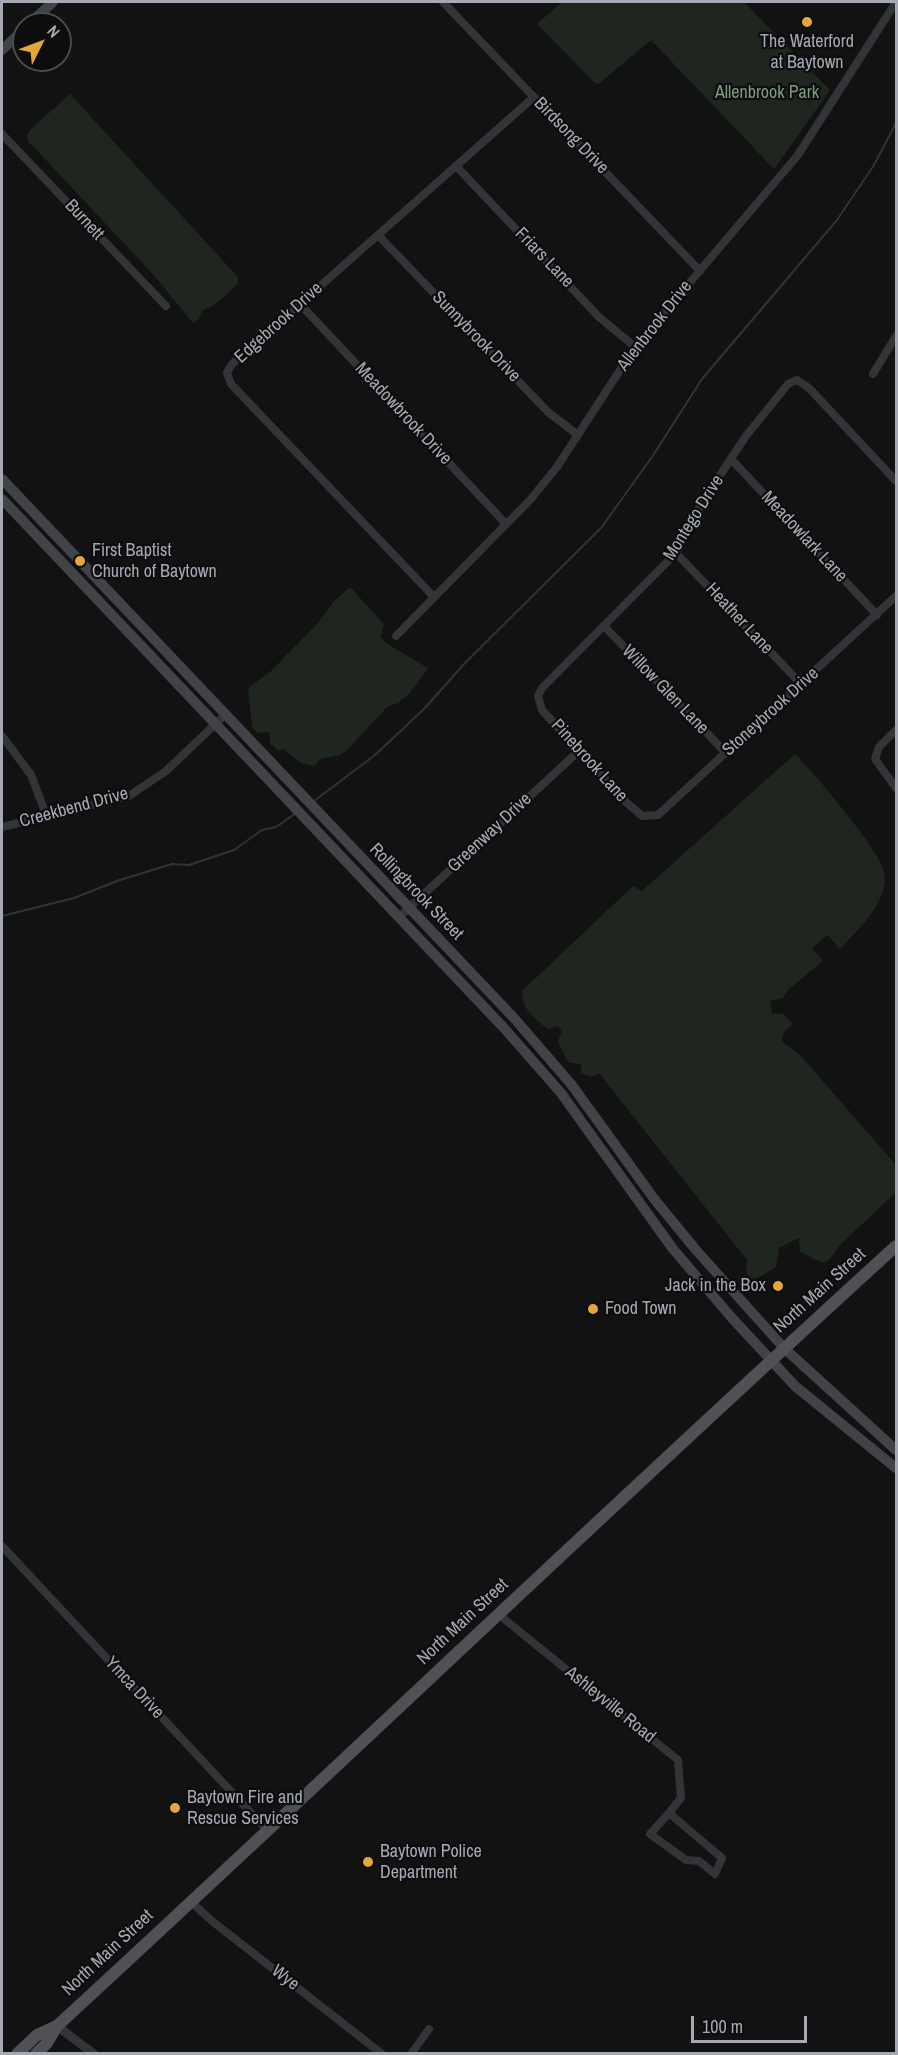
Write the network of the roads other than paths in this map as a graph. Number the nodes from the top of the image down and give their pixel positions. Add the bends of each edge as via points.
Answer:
1 (443, 2) edge
2 (896, 2) edge
3 (534, 97) junction
4 (2, 134) edge
5 (456, 165) junction
6 (378, 235) junction
7 (699, 271) junction
8 (300, 304) junction
9 (166, 306) dead end
10 (897, 336) edge
11 (635, 347) junction
12 (873, 374) dead end
13 (578, 435) junction
14 (731, 459) junction
15 (2, 479) edge
16 (897, 481) edge
17 (2, 499) edge
18 (506, 524) junction
19 (54, 533) junction
20 (43, 543) junction
21 (676, 552) junction
22 (433, 596) junction
23 (897, 596) edge
24 (877, 615) junction
25 (141, 625) junction
26 (604, 626) junction
27 (132, 634) junction
28 (396, 636) dead end
29 (802, 685) junction
30 (540, 703) joint
31 (225, 715) junction
32 (216, 724) junction
33 (897, 730) edge
34 (2, 736) edge
35 (580, 750) junction
36 (726, 753) junction
37 (897, 788) edge
38 (642, 816) joint
39 (47, 817) junction
40 (2, 827) edge
41 (408, 908) junction
42 (399, 917) junction
43 (897, 1246) edge
44 (784, 1348) junction
45 (770, 1360) junction
46 (897, 1450) edge
47 (897, 1468) edge
48 (2, 1546) edge
49 (498, 1614) junction
50 (669, 1813) junction
51 (267, 1830) junction
52 (190, 1901) junction
53 (57, 2025) junction
54 (429, 2029) dead end
55 (17, 2054) edge
56 (36, 2054) edge
57 (94, 2054) edge
58 (382, 2054) edge
59 (411, 2054) edge

1 - 3 street, Birdsong Drive
2 - 7 street, Allenbrook Drive via 798,155
3 - 5 street, Edgebrook Drive
3 - 7 street, Birdsong Drive
4 - 9 street, Burnett
5 - 6 street, Edgebrook Drive
5 - 11 street, Friars Lane via 599,317
6 - 8 street, Edgebrook Drive
6 - 13 street, Sunnybrook Drive via 548,412
7 - 11 street, Allenbrook Drive
8 - 18 street, Meadowbrook Drive
8 - 22 street, Edgebrook Drive via 232,364 227,374 231,384
10 - 12 street
11 - 13 street, Allenbrook Drive
13 - 18 street, Allenbrook Drive via 544,484
14 - 16 street, Montego Drive via 788,384 797,380
14 - 21 street, Montego Drive via 686,529
14 - 24 street, Meadowlark Lane
15 - 19 main road, Rollingbrook Street
17 - 20 main road, Rollingbrook Street
18 - 22 street, Allenbrook Drive
19 - 20 main road
19 - 25 main road, Rollingbrook Street
20 - 27 main road, Rollingbrook Street
21 - 26 street, Montego Drive
21 - 29 street, Heather Lane
22 - 28 street, Allenbrook Drive
23 - 24 street, Stoneybrook Drive
24 - 29 street, Stoneybrook Drive
25 - 27 main road
25 - 31 main road, Rollingbrook Street
26 - 30 street, Montego Drive via 542,688
26 - 36 street, Willow Glen Lane
27 - 32 main road, Rollingbrook Street
29 - 36 street, Stoneybrook Drive
30 - 35 street, Pinebrook Lane via 542,710
31 - 32 street, Creekbend Drive
31 - 41 main road, Rollingbrook Street
32 - 39 street, Creekbend Drive via 166,771 129,796
32 - 42 main road, Rollingbrook Street
33 - 37 street via 879,747 875,759
34 - 39 street via 31,775
35 - 38 street, Pinebrook Lane
35 - 41 street, Greenway Drive
36 - 38 street, Stoneybrook Drive via 664,812
39 - 40 street, Creekbend Drive
41 - 42 street, Greenway Drive
41 - 44 main road, Rollingbrook Street via 514,1018 571,1084 662,1208
42 - 45 main road, Rollingbrook Street via 561,1093 673,1249
43 - 44 main road, North Main Street
44 - 45 main road, North Main Street
44 - 46 main road, Rollingbrook Street
45 - 47 main road, Rollingbrook Street via 795,1386
45 - 49 main road, North Main Street
48 - 51 street, Ymca Drive
49 - 50 street, Ashleyville Road via 678,1760 681,1798
49 - 51 main road, North Main Street
50 - 50 street, Ashleyville Road via 650,1834 686,1860 699,1861 715,1874 722,1858
51 - 52 main road, North Main Street
52 - 53 main road, North Main Street
52 - 58 street, Wye
53 - 55 main road, North Main Street via 37,2035
53 - 56 main road, North Main Street
53 - 57 street
54 - 59 street

